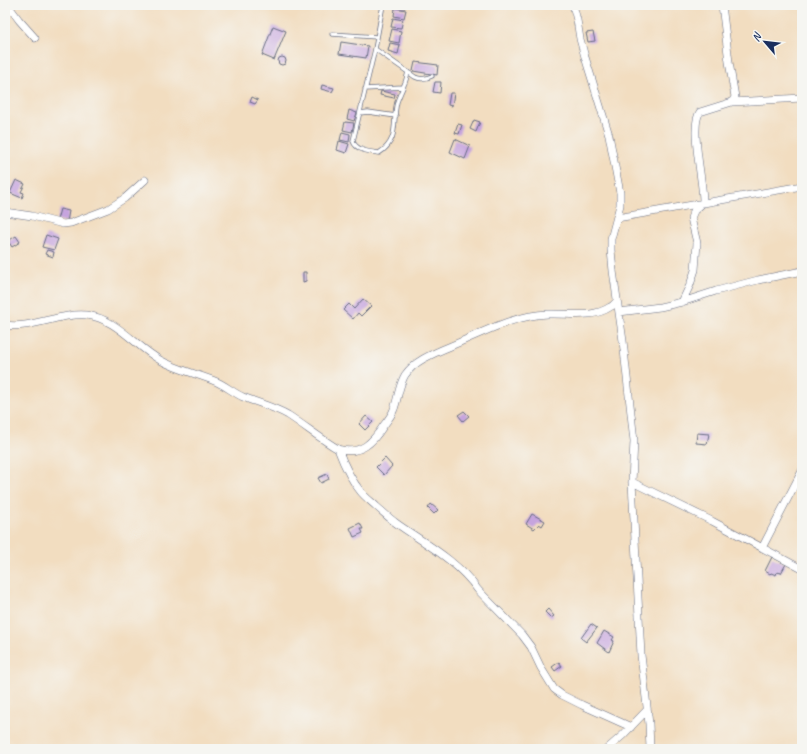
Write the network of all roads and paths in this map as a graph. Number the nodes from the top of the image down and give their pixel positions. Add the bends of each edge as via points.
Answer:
1 (8, 5) edge
2 (384, 5) edge
3 (573, 5) edge
4 (722, 5) edge
5 (332, 34) dead end
6 (377, 37) junction
7 (35, 38) dead end
8 (375, 49) junction
9 (408, 72) junction
10 (432, 76) dead end
11 (403, 87) junction
12 (366, 89) junction
13 (802, 98) edge
14 (732, 102) junction
15 (360, 113) junction
16 (396, 116) junction
17 (145, 180) dead end
18 (802, 186) edge
19 (703, 203) junction
20 (5, 212) edge
21 (617, 218) junction
22 (802, 271) edge
23 (617, 301) junction
24 (682, 302) junction
25 (619, 312) junction
26 (5, 325) edge
27 (338, 450) junction
28 (802, 471) edge
29 (632, 482) junction
30 (762, 548) junction
31 (802, 569) edge
32 (648, 710) junction
33 (631, 727) junction
34 (607, 749) edge
35 (650, 749) edge

1 - 7 street
2 - 6 lane
3 - 21 street via 585,57 609,134 620,193
4 - 14 street via 735,94
5 - 6 lane
6 - 8 lane
8 - 9 lane
8 - 12 lane
9 - 10 lane via 418,79
9 - 11 lane
11 - 12 lane
11 - 16 lane
12 - 15 lane
13 - 14 street
14 - 19 street via 700,112 696,118
15 - 16 lane
15 - 16 lane via 354,144 360,149 380,153 391,141
17 - 20 street via 108,208 72,223 63,224
18 - 19 street
19 - 21 street
19 - 24 street via 694,211 691,218 697,243 695,270
21 - 23 street via 611,239 612,271
22 - 24 street via 758,280
23 - 25 street
23 - 27 street via 611,307 590,314 538,314 517,319 434,353 418,362 405,376 393,411 369,444 354,451
24 - 25 street
25 - 29 street via 634,441
26 - 27 street via 31,324 60,317 86,315 100,318 114,325 159,359 287,415
27 - 33 street via 362,493 394,522 450,560 522,635 554,689
28 - 30 street
29 - 30 street
29 - 32 street via 641,655
30 - 31 street
32 - 33 street
32 - 35 street
33 - 34 street

